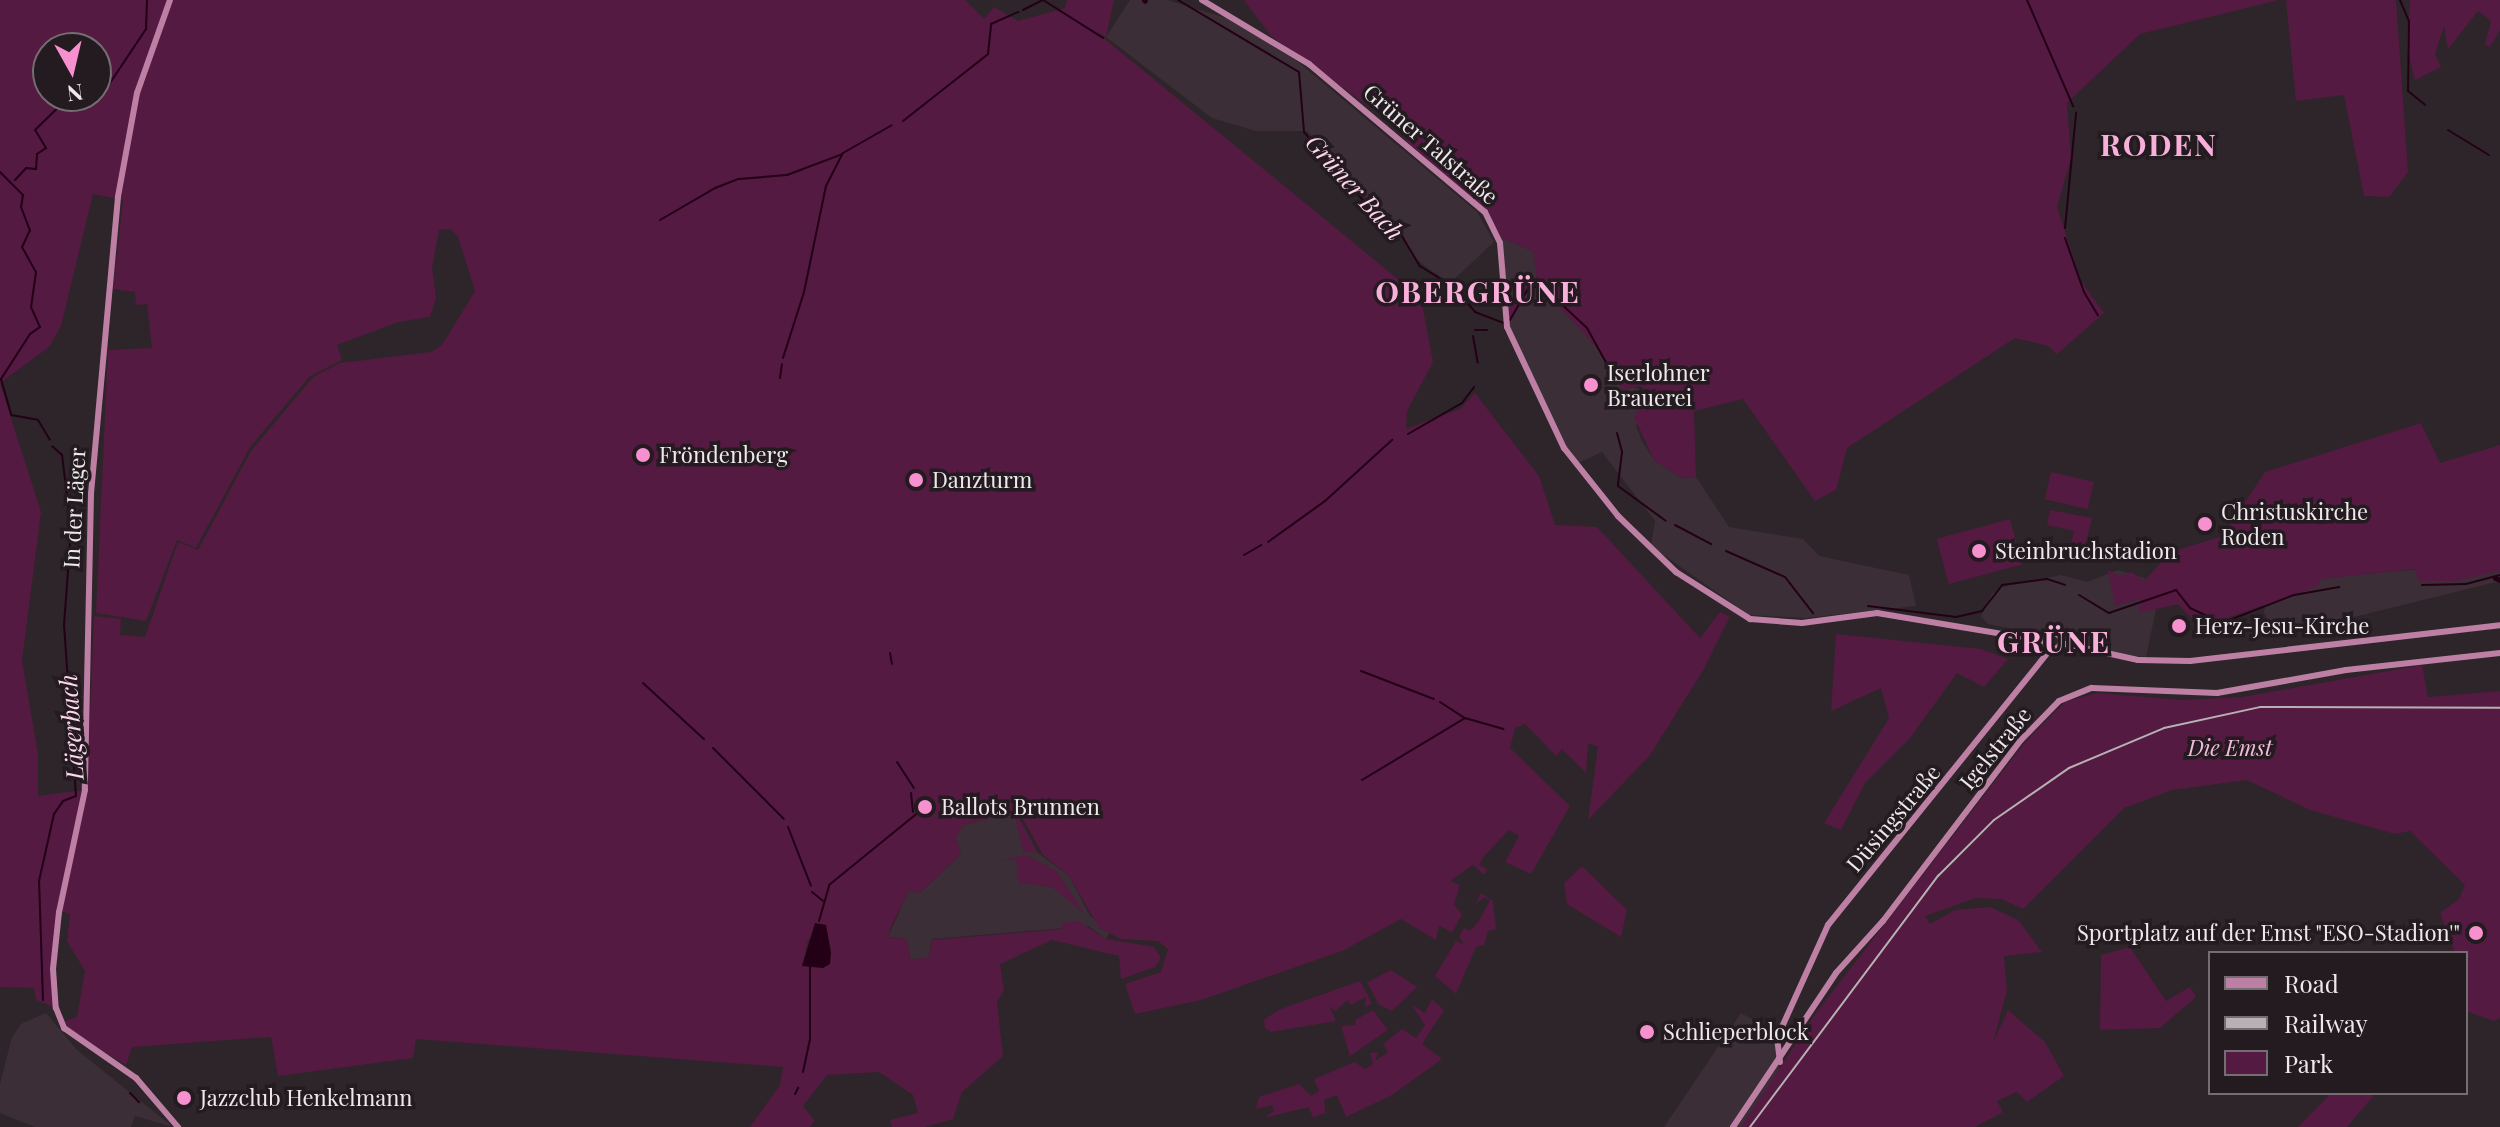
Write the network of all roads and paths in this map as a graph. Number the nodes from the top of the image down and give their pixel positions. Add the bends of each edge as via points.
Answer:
1 (170, 0) edge
2 (1202, 0) edge
3 (2500, 625) edge
4 (2045, 641) junction
5 (2061, 643) junction
6 (2051, 649) junction
7 (2500, 653) edge
8 (1783, 1021) junction
9 (1800, 1031) junction
10 (1780, 1062) junction
11 (178, 1127) edge
12 (1733, 1127) edge

1 - 11 main road, In der Läger via 137,93 118,197 91,494 85,790 55,946 60,1021 70,1035 136,1078
2 - 4 main road, Grüner Talstraße via 1309,64 1485,212 1500,243 1506,323 1571,460 1655,554 1741,615 1802,623 1877,613
3 - 5 main road via 2177,661 2138,660
4 - 5 main road, Grüner Talstraße via 2055,634
4 - 6 main road
5 - 6 main road
6 - 8 main road, Düsingstraße via 1836,913
7 - 9 main road, Igelstraße via 2346,670 2217,693 2105,688 2071,694 2048,710 2013,751 1883,921 1836,973
8 - 9 main road
8 - 10 main road, Düsingstraße via 1776,1049
9 - 10 main road, Igelstraße
10 - 12 main road, Igelstraße

